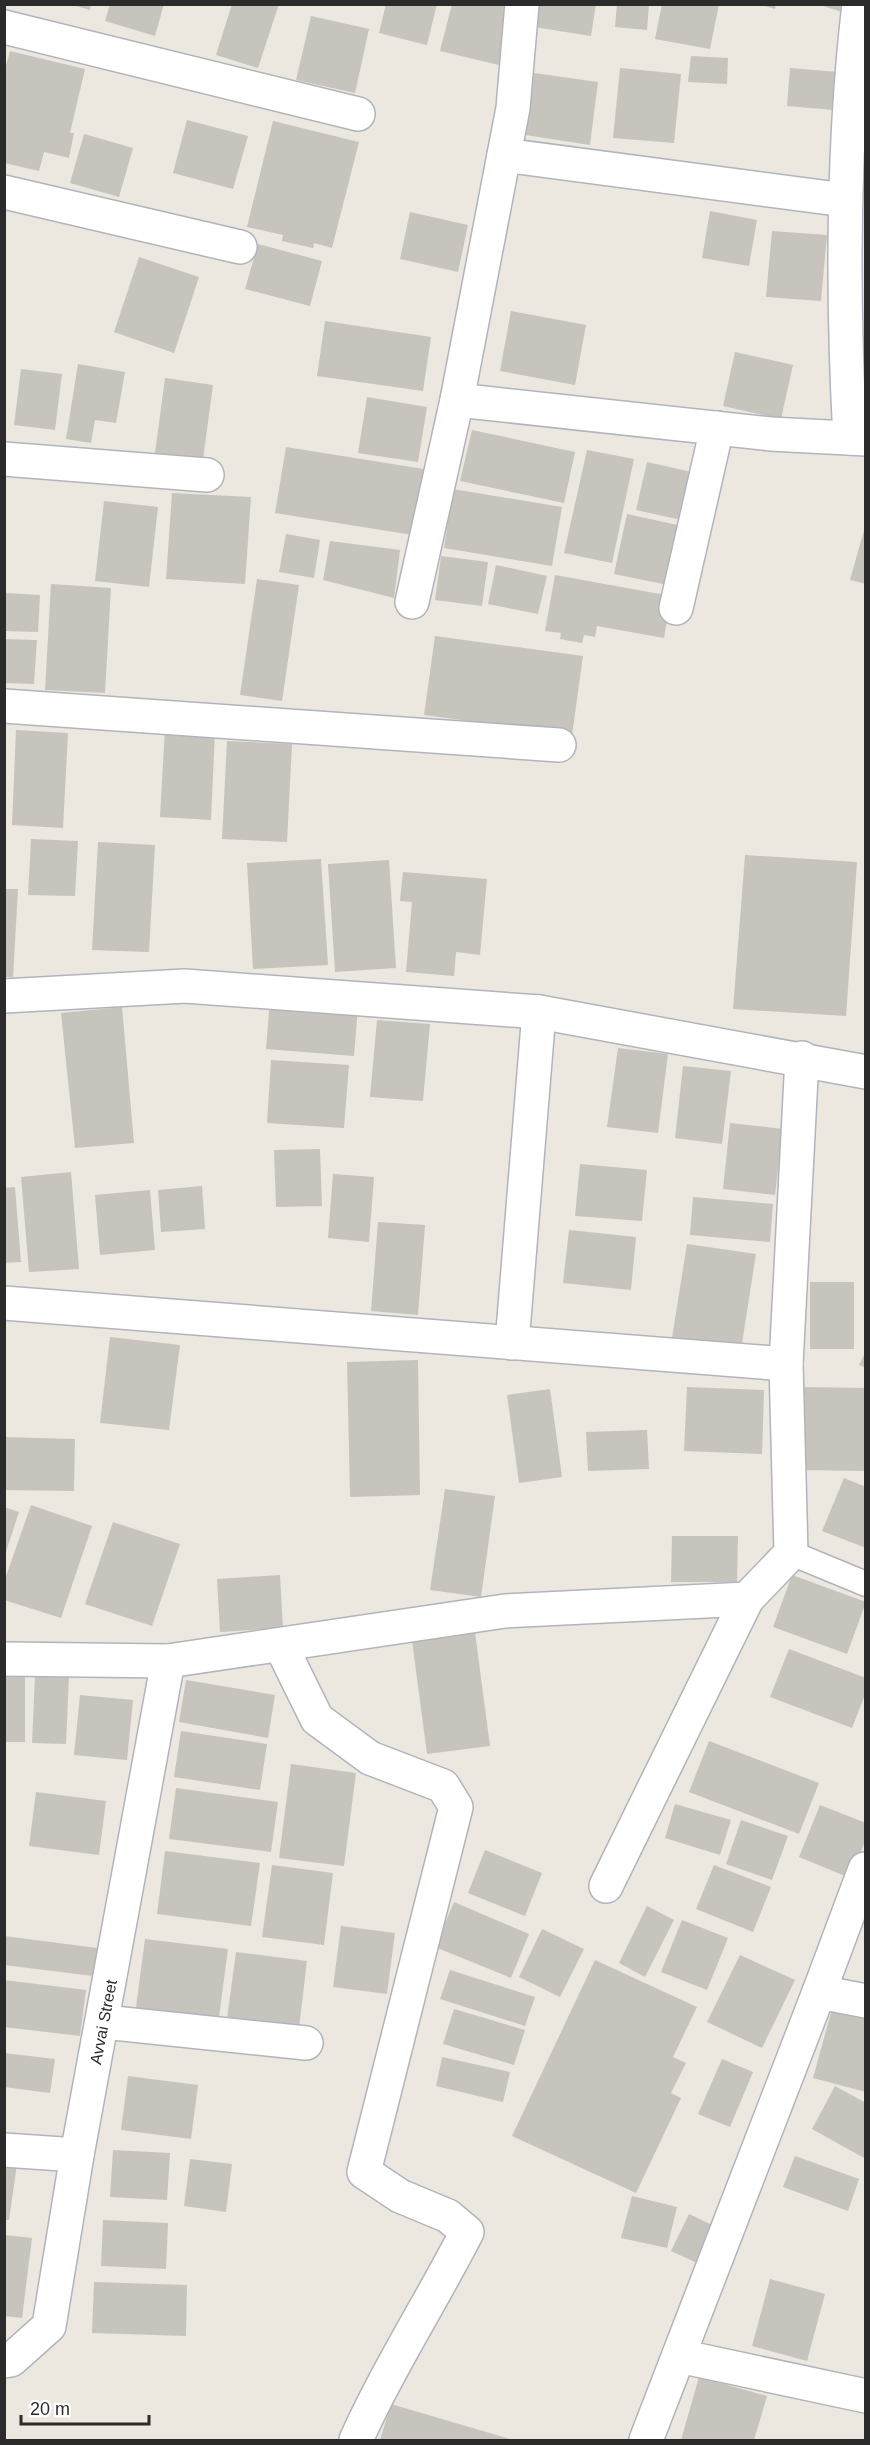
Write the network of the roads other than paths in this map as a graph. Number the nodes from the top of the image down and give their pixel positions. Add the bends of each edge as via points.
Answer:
1 (522, 4) edge
2 (859, 4) edge
3 (4, 27) edge
4 (358, 114) dead end
5 (504, 155) junction
6 (4, 192) edge
7 (845, 200) junction
8 (240, 247) dead end
9 (457, 400) junction
10 (717, 428) junction
11 (858, 438) edge
12 (4, 459) edge
13 (207, 475) dead end
14 (412, 602) dead end
15 (676, 608) dead end
16 (4, 706) edge
17 (559, 746) dead end
18 (4, 996) edge
19 (539, 1012) junction
20 (802, 1058) junction
21 (866, 1072) edge
22 (4, 1303) edge
23 (512, 1343) junction
24 (786, 1364) junction
25 (791, 1553) junction
26 (866, 1584) edge
27 (747, 1599) junction
28 (281, 1646) junction
29 (4, 1659) edge
30 (168, 1661) junction
31 (865, 1869) edge
32 (606, 1886) dead end
33 (819, 1992) junction
34 (866, 2001) edge
35 (104, 2022) junction
36 (306, 2043) dead end
37 (4, 2150) edge
38 (77, 2155) junction
39 (679, 2356) junction
40 (4, 2361) edge
41 (866, 2396) edge
42 (356, 2440) edge
43 (646, 2440) edge

1 - 5 street via 513,108
2 - 7 street via 845,156
3 - 4 street
5 - 7 street
5 - 9 street
6 - 8 street
7 - 11 street via 844,327
9 - 10 street
9 - 14 street
10 - 11 street
10 - 15 street
12 - 13 street
16 - 17 street
18 - 19 street via 185,986
19 - 20 street
19 - 23 street
20 - 21 street
20 - 24 street
22 - 23 street
23 - 24 street
24 - 25 street
25 - 26 lane
25 - 27 street
27 - 28 street via 505,1611
27 - 32 street
28 - 30 street
28 - 42 street via 317,1719 370,1758 443,1786 456,1807 364,2172 400,2196 448,2216 467,2232 429,2307 375,2398
29 - 30 street
30 - 35 street, Avvai Street
31 - 33 street
33 - 34 street
33 - 39 street
35 - 36 street
35 - 38 street, Avvai Street
37 - 38 street
38 - 40 street, Avvai Street via 49,2326 11,2360
39 - 41 street
39 - 43 street

